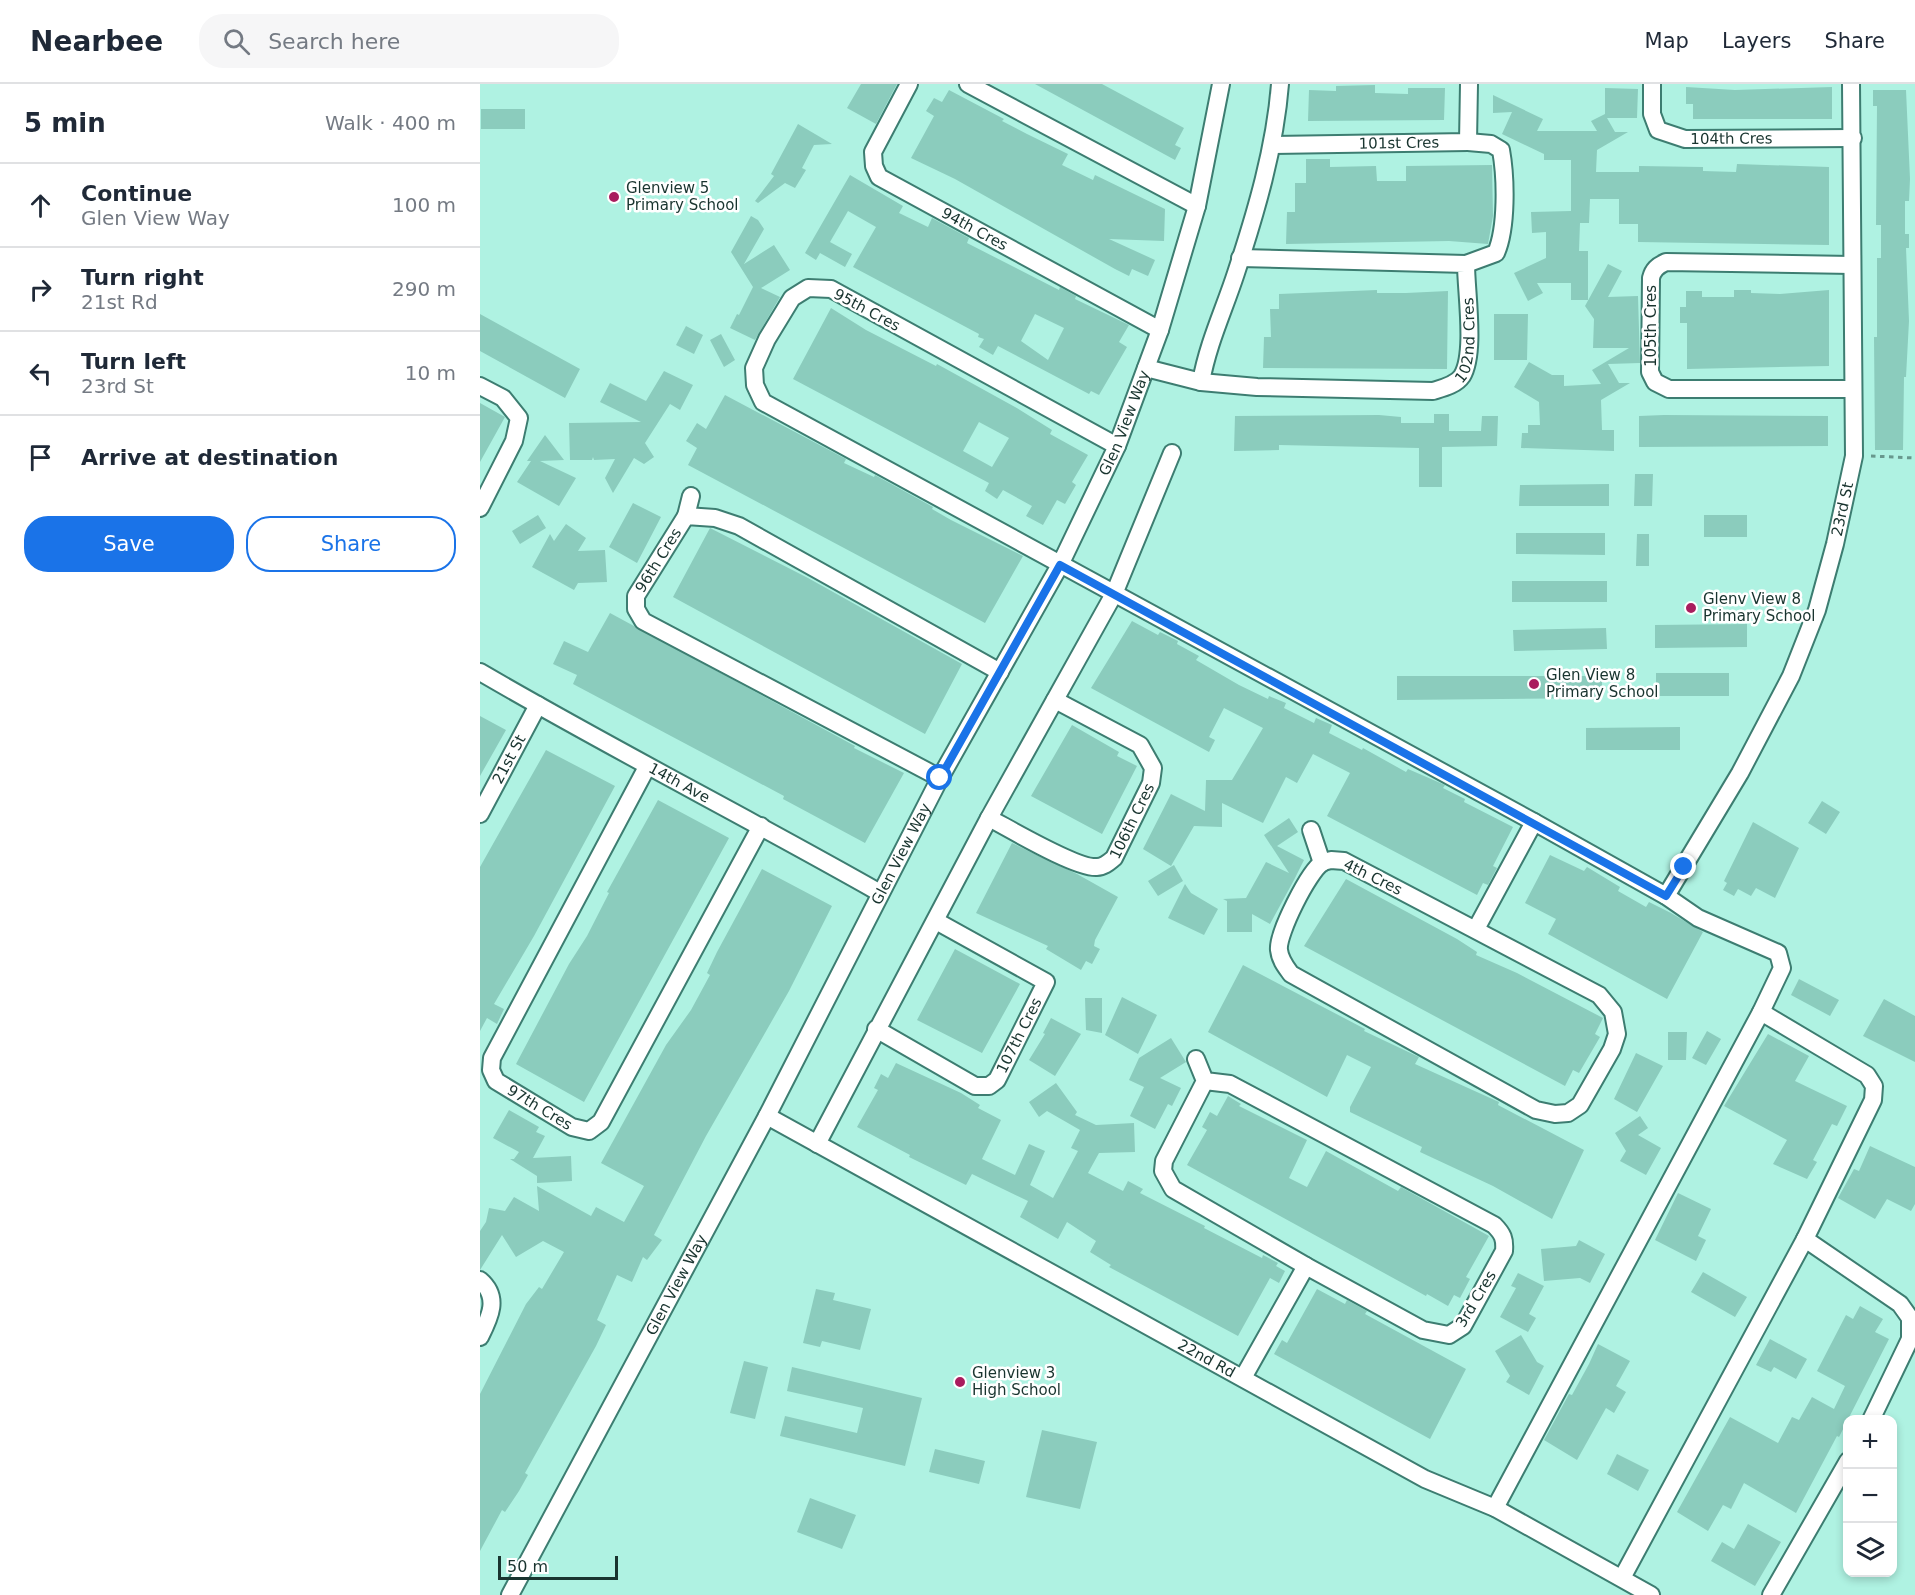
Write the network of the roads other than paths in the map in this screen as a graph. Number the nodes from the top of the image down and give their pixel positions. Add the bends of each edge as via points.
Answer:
1 (909, 84) edge
2 (968, 84) edge
3 (1221, 84) edge
4 (1280, 84) edge
5 (1470, 84) edge
6 (1652, 84) edge
7 (1851, 84) edge
8 (1853, 138) junction
9 (1468, 142) junction
10 (1273, 145) junction
11 (1197, 206) junction
12 (1240, 258) junction
13 (1466, 264) junction
14 (1852, 265) junction
15 (1160, 330) junction
16 (1146, 368) junction
17 (1201, 382) junction
18 (480, 386) edge
19 (1853, 389) junction
20 (1117, 446) junction
21 (1172, 453) dead end
22 (691, 496) dead end
23 (480, 508) edge
24 (686, 516) junction
25 (1060, 565) junction
26 (1114, 594) junction
27 (480, 672) edge
28 (1000, 672) junction
29 (1055, 700) junction
30 (538, 705) junction
31 (647, 767) junction
32 (940, 778) junction
33 (480, 814) edge
34 (989, 818) junction
35 (1534, 822) junction
36 (761, 826) junction
37 (1311, 830) dead end
38 (1322, 863) junction
39 (880, 893) junction
40 (1666, 896) junction
41 (936, 921) junction
42 (1476, 929) junction
43 (1761, 1012) junction
44 (876, 1029) junction
45 (1196, 1059) dead end
46 (1205, 1081) junction
47 (767, 1116) junction
48 (817, 1144) junction
49 (1806, 1239) junction
50 (1306, 1266) junction
51 (480, 1280) edge
52 (480, 1337) edge
53 (1244, 1376) junction
54 (1873, 1415) edge
55 (1843, 1469) edge
56 (1495, 1508) junction
57 (1622, 1578) junction
58 (510, 1595) edge
59 (1651, 1595) edge
60 (1771, 1595) edge

1 - 15 street, 94th Cres via 873,152 879,177
2 - 11 street
3 - 11 street, Glen View Way
4 - 10 street
5 - 9 street
6 - 8 street, 104th Cres via 1652,114 1658,130 1671,136
7 - 8 street, 23rd St
8 - 14 street, 23rd St
9 - 10 street, 101st Cres
9 - 13 street, 101st Cres via 1491,144 1501,150 1503,222 1496,253
10 - 12 street
11 - 15 street, Glen View Way
12 - 13 street
12 - 17 street via 1207,350
13 - 17 street, 102nd Cres via 1469,359 1461,377 1451,386 1434,392
14 - 19 street, 23rd St
14 - 19 street, 105th Cres via 1660,265 1651,279 1650,372 1655,382 1669,389
15 - 16 street, Glen View Way
16 - 17 street, 102nd Cres
16 - 20 street, Glen View Way
18 - 23 street via 503,398 519,418 514,441
19 - 40 street, 23rd St via 1854,456 1835,544 1791,675 1740,773
20 - 25 street, Glen View Way
20 - 25 street, 95th Cres via 831,289 808,288 792,298 767,339 754,368 755,385 763,402
21 - 26 street
22 - 24 street
24 - 28 street, 96th Cres via 715,518 739,526
24 - 32 street, 96th Cres via 636,597 636,609 643,621
25 - 26 street, 95th Cres
25 - 28 street, Glen View Way
26 - 29 street
26 - 35 street, 95th Cres
27 - 30 street, 14th Ave
28 - 32 street, Glen View Way
29 - 34 street
29 - 34 street, 106th Cres via 1140,745 1153,768 1151,783 1114,858 1096,868 1079,864
30 - 31 street, 14th Ave
30 - 33 street, 21st St
31 - 36 street, 14th Ave
31 - 36 street, 97th Cres via 492,1058 491,1070 496,1081 572,1127 589,1131 601,1122
32 - 39 street, Glen View Way
34 - 41 street
35 - 40 street, 95th Cres
35 - 42 street
36 - 39 street, 14th Ave
37 - 38 street
38 - 42 street, 4th Cres via 1344,861
38 - 42 street, 4th Cres via 1310,877 1280,934 1278,949 1291,974 1536,1110 1568,1113 1580,1105 1612,1049 1617,1034 1613,1012 1599,994
39 - 47 street, Glen View Way
40 - 43 street, 95th Cres via 1698,918 1778,953 1782,968
41 - 44 street
41 - 44 street, 107th Cres via 1046,982 997,1080 989,1086 975,1086
43 - 49 street via 1867,1076 1874,1086 1873,1100
43 - 56 street
44 - 48 street
45 - 46 street
46 - 50 street, 3rd Cres via 1164,1161 1165,1178 1173,1189
46 - 50 street, 3rd Cres via 1230,1084 1494,1225 1505,1240 1504,1251 1463,1326 1449,1335 1423,1330
47 - 48 street, 22nd Rd
47 - 58 street, Glen View Way
48 - 53 street, 22nd Rd
49 - 54 street via 1900,1304 1910,1318 1910,1339
49 - 57 street
50 - 53 street
51 - 52 street via 487,1286 493,1305
53 - 56 street, 22nd Rd via 1425,1479
55 - 60 street
56 - 57 street, 22nd Rd
57 - 59 street, 22nd Rd

